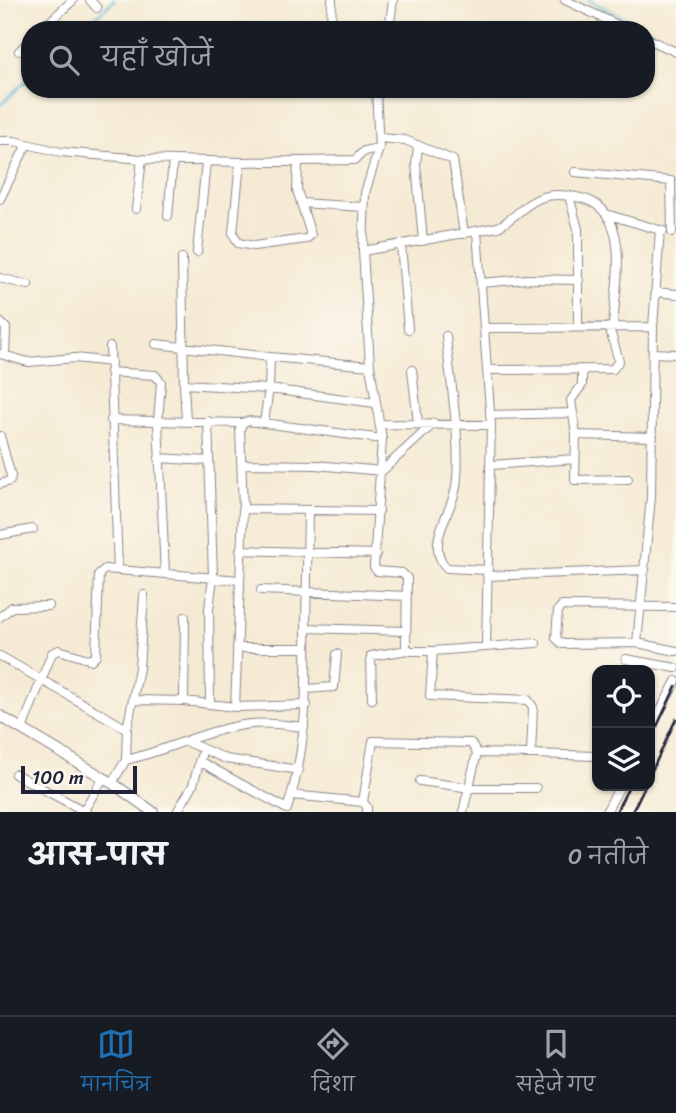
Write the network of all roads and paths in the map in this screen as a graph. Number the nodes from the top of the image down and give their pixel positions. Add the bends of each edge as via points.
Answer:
1 (73, 0) edge
2 (90, 0) edge
3 (332, 0) edge
4 (393, 0) edge
5 (565, 0) edge
6 (97, 8) dead end
7 (51, 21) edge
8 (331, 21) edge
9 (390, 21) edge
10 (609, 21) edge
11 (655, 42) edge
12 (676, 52) edge
13 (377, 98) edge
14 (379, 138) junction
15 (0, 141) edge
16 (27, 144) junction
17 (418, 147) junction
18 (379, 148) junction
19 (142, 159) junction
20 (173, 160) junction
21 (298, 161) junction
22 (206, 162) junction
23 (240, 162) junction
24 (575, 172) dead end
25 (569, 196) junction
26 (0, 200) edge
27 (301, 203) junction
28 (363, 206) junction
29 (136, 209) dead end
30 (609, 215) junction
31 (168, 216) dead end
32 (660, 230) junction
33 (477, 231) junction
34 (674, 232) edge
35 (464, 234) junction
36 (423, 241) junction
37 (401, 244) junction
38 (363, 251) junction
39 (197, 252) dead end
40 (182, 258) dead end
41 (0, 278) edge
42 (579, 280) junction
43 (481, 283) junction
44 (28, 285) dead end
45 (655, 292) junction
46 (676, 294) edge
47 (0, 322) edge
48 (578, 327) junction
49 (611, 327) junction
50 (653, 327) junction
51 (484, 328) junction
52 (408, 330) dead end
53 (446, 337) dead end
54 (156, 344) dead end
55 (182, 346) junction
56 (110, 347) dead end
57 (653, 353) junction
58 (2, 354) edge
59 (676, 354) edge
60 (270, 357) junction
61 (111, 362) junction
62 (370, 366) junction
63 (412, 370) dead end
64 (487, 370) junction
65 (582, 370) junction
66 (110, 372) junction
67 (184, 384) junction
68 (269, 389) junction
69 (375, 403) junction
70 (573, 413) junction
71 (111, 420) junction
72 (491, 420) junction
73 (158, 421) junction
74 (186, 421) junction
75 (208, 421) junction
76 (264, 422) junction
77 (242, 423) junction
78 (434, 423) junction
79 (454, 423) junction
80 (380, 424) junction
81 (418, 424) junction
82 (576, 435) junction
83 (0, 436) edge
84 (653, 437) junction
85 (382, 439) junction
86 (4, 457) edge
87 (159, 458) junction
88 (575, 459) junction
89 (209, 461) junction
90 (242, 464) junction
91 (491, 465) junction
92 (382, 471) junction
93 (628, 480) dead end
94 (0, 484) edge
95 (243, 509) junction
96 (308, 511) junction
97 (379, 511) junction
98 (33, 529) dead end
99 (0, 535) edge
100 (240, 550) junction
101 (307, 552) junction
102 (376, 554) junction
103 (118, 570) junction
104 (645, 570) junction
105 (487, 573) junction
106 (165, 574) junction
107 (213, 578) junction
108 (240, 580) junction
109 (261, 590) dead end
110 (305, 593) junction
111 (144, 595) dead end
112 (407, 596) junction
113 (49, 606) dead end
114 (676, 607) edge
115 (641, 608) junction
116 (0, 617) edge
117 (185, 617) dead end
118 (306, 628) junction
119 (406, 631) junction
120 (536, 643) dead end
121 (637, 643) junction
122 (486, 646) junction
123 (237, 648) junction
124 (306, 648) junction
125 (408, 650) junction
126 (433, 651) junction
127 (676, 651) edge
128 (337, 654) dead end
129 (0, 656) edge
130 (626, 659) dead end
131 (676, 668) edge
132 (676, 681) edge
133 (42, 682) junction
134 (306, 688) junction
135 (372, 699) dead end
136 (134, 700) junction
137 (184, 701) junction
138 (210, 704) junction
139 (307, 705) junction
140 (235, 707) junction
141 (0, 716) edge
142 (304, 727) junction
143 (651, 728) edge
144 (22, 729) junction
145 (127, 729) junction
146 (187, 742) junction
147 (203, 750) junction
148 (477, 753) junction
149 (531, 754) junction
150 (592, 756) edge
151 (126, 760) junction
152 (199, 761) junction
153 (299, 770) junction
154 (15, 774) dead end
155 (108, 780) junction
156 (419, 781) dead end
157 (471, 788) junction
158 (536, 788) dead end
159 (617, 791) edge
160 (292, 795) junction
161 (363, 802) junction
162 (287, 811) edge
163 (84, 812) edge
164 (153, 812) edge
165 (177, 812) edge
166 (366, 812) edge
167 (463, 812) edge
168 (606, 812) edge

1 - 7 street
2 - 6 street
3 - 8 street
4 - 9 street
5 - 10 street
11 - 12 street
13 - 14 street
14 - 17 street via 397,138
14 - 18 street
15 - 16 street
16 - 19 street via 84,155
16 - 26 street
17 - 35 street via 453,160
17 - 36 street
18 - 21 street via 364,151 355,160
18 - 28 street
19 - 20 street
19 - 29 street
20 - 22 street
20 - 31 street
21 - 23 street
21 - 27 street
22 - 23 street
22 - 39 street
23 - 27 street via 233,233 237,243 254,246 309,237
24 - 34 street via 671,181
25 - 30 street via 588,199
25 - 33 street via 546,196 511,220
25 - 42 street via 577,215
27 - 28 street
28 - 38 street
30 - 32 street
30 - 49 street via 617,250
32 - 34 street
32 - 45 street
33 - 35 street
33 - 43 street
35 - 36 street
36 - 37 street
37 - 38 street
37 - 52 street
38 - 62 street
40 - 55 street
41 - 44 street
42 - 43 street
42 - 48 street
43 - 51 street
45 - 46 street
45 - 50 street
47 - 58 street via 6,328
48 - 49 street
48 - 51 street
49 - 50 street
49 - 65 street via 618,365
50 - 57 street
51 - 64 street
53 - 79 street
54 - 55 street
55 - 60 street
55 - 67 street
56 - 61 street
57 - 59 street
57 - 84 street
58 - 61 street via 27,362 75,358
60 - 62 street
60 - 68 street
61 - 66 street
62 - 69 street
63 - 81 street
64 - 65 street
64 - 72 street
65 - 70 street via 582,385 571,400
66 - 71 street
66 - 73 street via 159,377
67 - 68 street
67 - 74 street
68 - 69 street
68 - 76 street
69 - 80 street
70 - 72 street
70 - 82 street
71 - 73 street
71 - 103 street
72 - 79 street
72 - 91 street
73 - 74 street
73 - 87 street
74 - 75 street
75 - 77 street
75 - 89 street
76 - 77 street
76 - 85 street
77 - 90 street
78 - 79 street
78 - 81 street
78 - 92 street
79 - 105 street via 457,484 439,533 441,560 446,568
80 - 81 street
80 - 85 street
82 - 84 street
82 - 88 street
83 - 86 street
84 - 104 street
85 - 92 street
86 - 94 street via 11,476
87 - 89 street
87 - 106 street
88 - 91 street
88 - 93 street via 578,482
89 - 107 street
90 - 92 street
90 - 95 street
91 - 105 street
92 - 97 street
95 - 96 street
95 - 100 street
96 - 97 street
96 - 101 street
97 - 102 street
98 - 99 street
100 - 101 street
100 - 108 street
101 - 102 street
101 - 110 street
102 - 112 street via 377,571 405,574
103 - 106 street
103 - 133 street via 105,569 99,574 94,658 55,650
104 - 105 street
104 - 115 street
105 - 122 street
106 - 107 street
107 - 108 street
107 - 138 street
108 - 123 street
109 - 110 street
110 - 112 street
110 - 118 street
111 - 136 street
112 - 119 street
113 - 116 street via 12,607
114 - 115 street
115 - 121 street
115 - 121 street via 562,606 558,610 556,638 562,644
117 - 137 street
118 - 119 street
118 - 124 street
119 - 125 street
120 - 122 street
121 - 127 street
122 - 126 street
123 - 124 street
123 - 140 street
124 - 134 street
125 - 126 street
125 - 135 street via 371,656
126 - 149 street via 429,694 433,698 532,702
128 - 134 street via 334,687
129 - 133 street
130 - 131 street
132 - 143 street
133 - 144 street
133 - 145 street
134 - 139 street
136 - 137 street
136 - 145 street
137 - 138 street
138 - 140 street
139 - 140 street
139 - 142 street
141 - 144 main road
142 - 146 street via 253,723
142 - 153 street
144 - 155 main road
145 - 151 street
146 - 147 street
146 - 151 street
147 - 152 street
147 - 153 street via 226,759
148 - 149 street
148 - 157 street
148 - 161 street via 471,743 373,741
149 - 150 street
151 - 155 street
152 - 162 street
152 - 165 street via 193,785
153 - 160 street
154 - 163 street
155 - 163 street
155 - 164 main road
156 - 157 street
157 - 158 street
157 - 167 street
159 - 168 street
160 - 161 street
160 - 162 street
161 - 166 street

